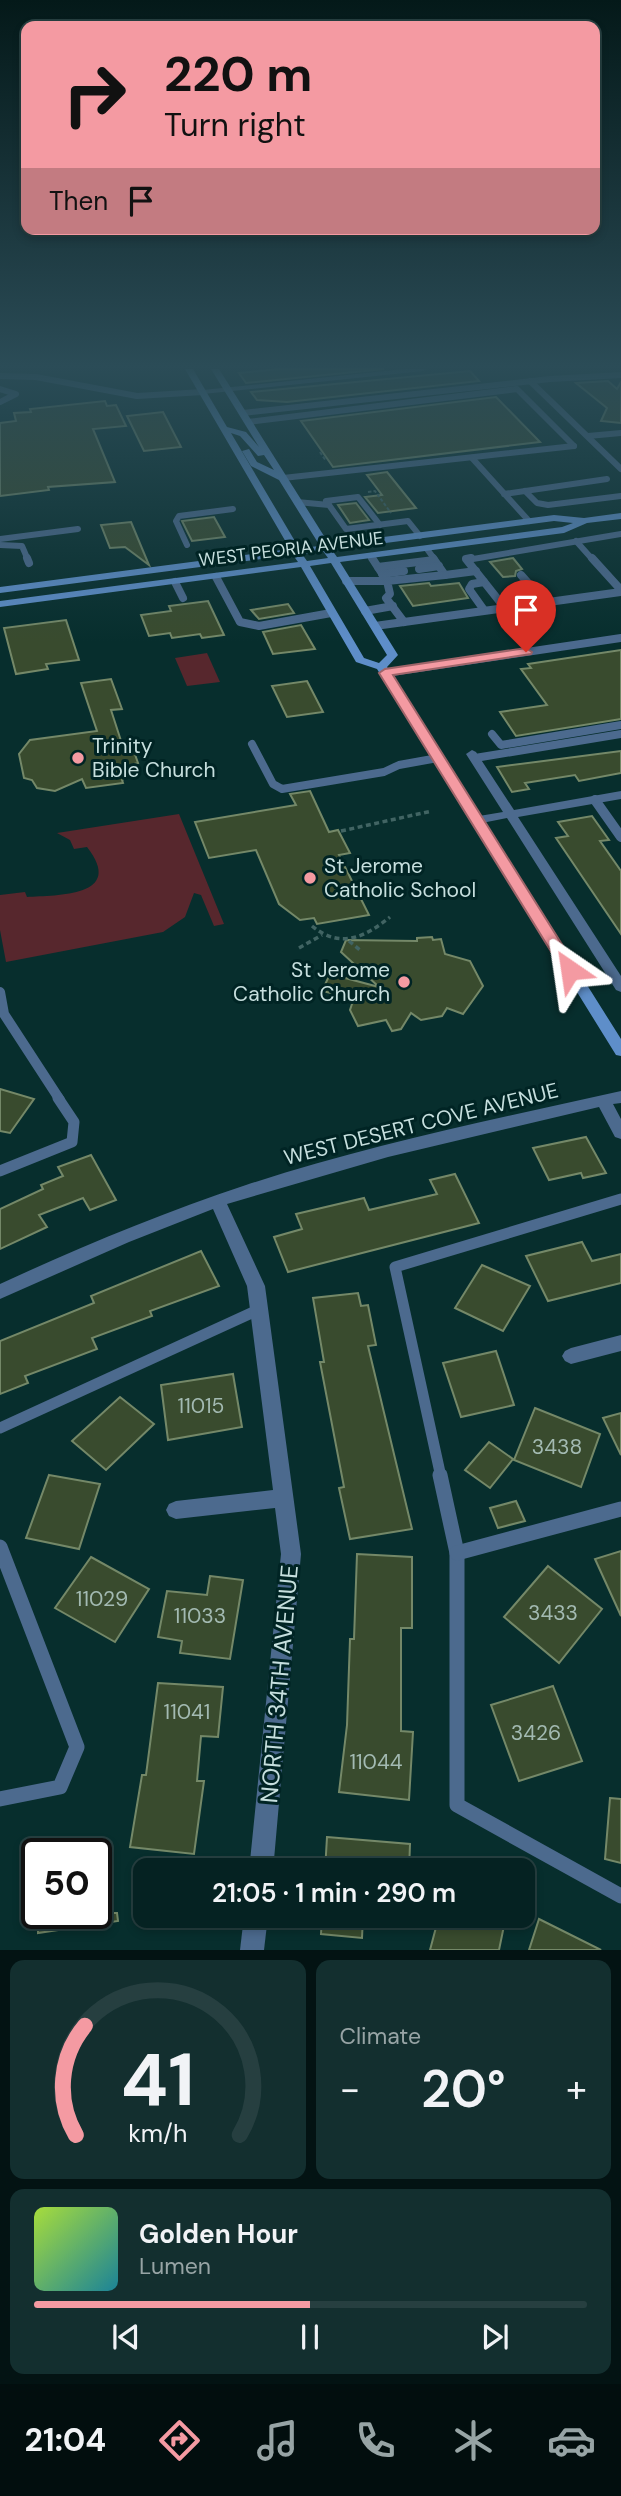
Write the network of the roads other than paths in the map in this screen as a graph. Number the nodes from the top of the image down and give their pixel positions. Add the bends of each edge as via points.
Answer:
1 (242, 460) edge
2 (252, 460) edge
3 (272, 460) edge
4 (453, 460) edge
5 (474, 460) edge
6 (283, 478) junction
7 (607, 479) dead end
8 (525, 491) junction
9 (504, 494) junction
10 (621, 496) edge
11 (297, 502) junction
12 (233, 509) dead end
13 (338, 513) junction
14 (621, 516) edge
15 (529, 521) junction
16 (584, 521) junction
17 (380, 524) junction
18 (78, 529) dead end
19 (621, 534) edge
20 (420, 536) junction
21 (0, 539) edge
22 (576, 541) junction
23 (0, 545) edge
24 (187, 545) dead end
25 (325, 549) junction
26 (427, 549) junction
27 (295, 553) junction
28 (371, 556) junction
29 (333, 561) junction
30 (29, 563) dead end
31 (437, 563) junction
32 (302, 566) junction
33 (419, 569) dead end
34 (404, 571) dead end
35 (476, 571) junction
36 (382, 574) junction
37 (445, 575) junction
38 (521, 575) dead end
39 (216, 577) junction
40 (346, 581) junction
41 (175, 582) junction
42 (484, 582) junction
43 (0, 590) edge
44 (378, 591) junction
45 (621, 591) edge
46 (183, 598) dead end
47 (536, 602) junction
48 (0, 604) edge
49 (393, 606) junction
50 (504, 607) junction
51 (484, 610) junction
52 (365, 611) junction
53 (331, 613) junction
54 (404, 622) junction
55 (375, 626) junction
56 (621, 638) edge
57 (383, 670) junction
58 (621, 725) edge
59 (492, 734) dead end
60 (621, 734) edge
61 (252, 744) dead end
62 (473, 756) joint
63 (438, 758) junction
64 (621, 795) edge
65 (595, 800) junction
66 (510, 814) junction
67 (477, 820) junction
68 (621, 837) edge
69 (616, 969) edge
70 (621, 987) edge
71 (0, 992) edge
72 (621, 1051) edge
73 (621, 1097) edge
74 (603, 1101) junction
75 (621, 1133) edge
76 (0, 1171) edge
77 (621, 1199) edge
78 (218, 1202) junction
79 (0, 1292) edge
80 (260, 1309) junction
81 (621, 1343) edge
82 (571, 1356) dead end
83 (0, 1428) edge
84 (285, 1498) junction
85 (621, 1509) edge
86 (176, 1510) dead end
87 (0, 1547) edge
88 (457, 1553) junction
89 (0, 1798) edge
90 (262, 1858) edge
91 (621, 1896) edge
92 (255, 1928) edge
93 (252, 1950) edge

1 - 27 main road
2 - 6 main road
3 - 6 main road
4 - 6 lane
5 - 9 lane
6 - 11 main road
7 - 8 lane
8 - 9 lane
8 - 10 lane via 537,503 548,505
9 - 15 lane
11 - 13 lane
11 - 25 main road
12 - 24 lane via 179,516 176,521
13 - 17 lane via 346,529
13 - 17 lane via 326,501 358,497
14 - 16 main road, WEST PEORIA AVENUE
15 - 16 main road, WEST PEORIA AVENUE
15 - 20 main road, WEST PEORIA AVENUE
16 - 26 main road, WEST PEORIA AVENUE via 564,530
17 - 20 lane via 408,521
18 - 21 lane
19 - 22 lane
20 - 25 main road, WEST PEORIA AVENUE
22 - 35 lane via 466,559
22 - 45 lane
23 - 30 lane via 22,546
25 - 27 main road, WEST PEORIA AVENUE
25 - 29 main road
26 - 28 main road, WEST PEORIA AVENUE
26 - 31 lane
27 - 32 main road
27 - 43 main road, WEST PEORIA AVENUE
28 - 29 main road, WEST PEORIA AVENUE
28 - 36 lane
29 - 32 main road, WEST PEORIA AVENUE
29 - 40 main road
31 - 33 lane
31 - 36 lane
31 - 37 lane
32 - 39 main road, WEST PEORIA AVENUE
32 - 53 main road
34 - 36 lane
35 - 37 lane
35 - 42 lane
36 - 37 lane
36 - 44 lane
36 - 44 lane via 390,594
38 - 47 lane
39 - 41 main road, WEST PEORIA AVENUE
39 - 53 lane via 240,622 259,626
40 - 44 lane
40 - 52 main road
41 - 46 lane
41 - 48 main road, WEST PEORIA AVENUE
42 - 50 lane
42 - 51 lane via 469,589
44 - 49 lane
45 - 47 lane
47 - 50 lane
49 - 52 lane
49 - 54 lane
50 - 51 lane
51 - 54 lane
52 - 55 main road
53 - 57 main road via 360,660
54 - 55 lane
55 - 57 main road via 393,655
56 - 57 lane
57 - 63 main road
58 - 59 lane via 501,745
60 - 62 lane
61 - 63 lane via 273,784 282,789
62 - 66 street
63 - 67 main road
64 - 65 street
65 - 66 street
65 - 68 lane
66 - 67 street
66 - 69 street
67 - 72 main road
69 - 70 street
71 - 76 lane via 4,1014 74,1122 72,1142
73 - 74 street, WEST DESERT COVE AVENUE
74 - 75 street
74 - 78 street, WEST DESERT COVE AVENUE via 394,1148
77 - 88 lane via 395,1267
78 - 79 street, WEST DESERT COVE AVENUE
78 - 80 street, NORTH 34TH AVENUE via 244,1254
80 - 83 lane
80 - 84 street, NORTH 34TH AVENUE
81 - 82 street
84 - 86 street
84 - 90 street, NORTH 34TH AVENUE via 291,1553 289,1589
85 - 88 lane
87 - 89 lane via 77,1747 61,1787
88 - 91 lane via 457,1805
92 - 93 street

